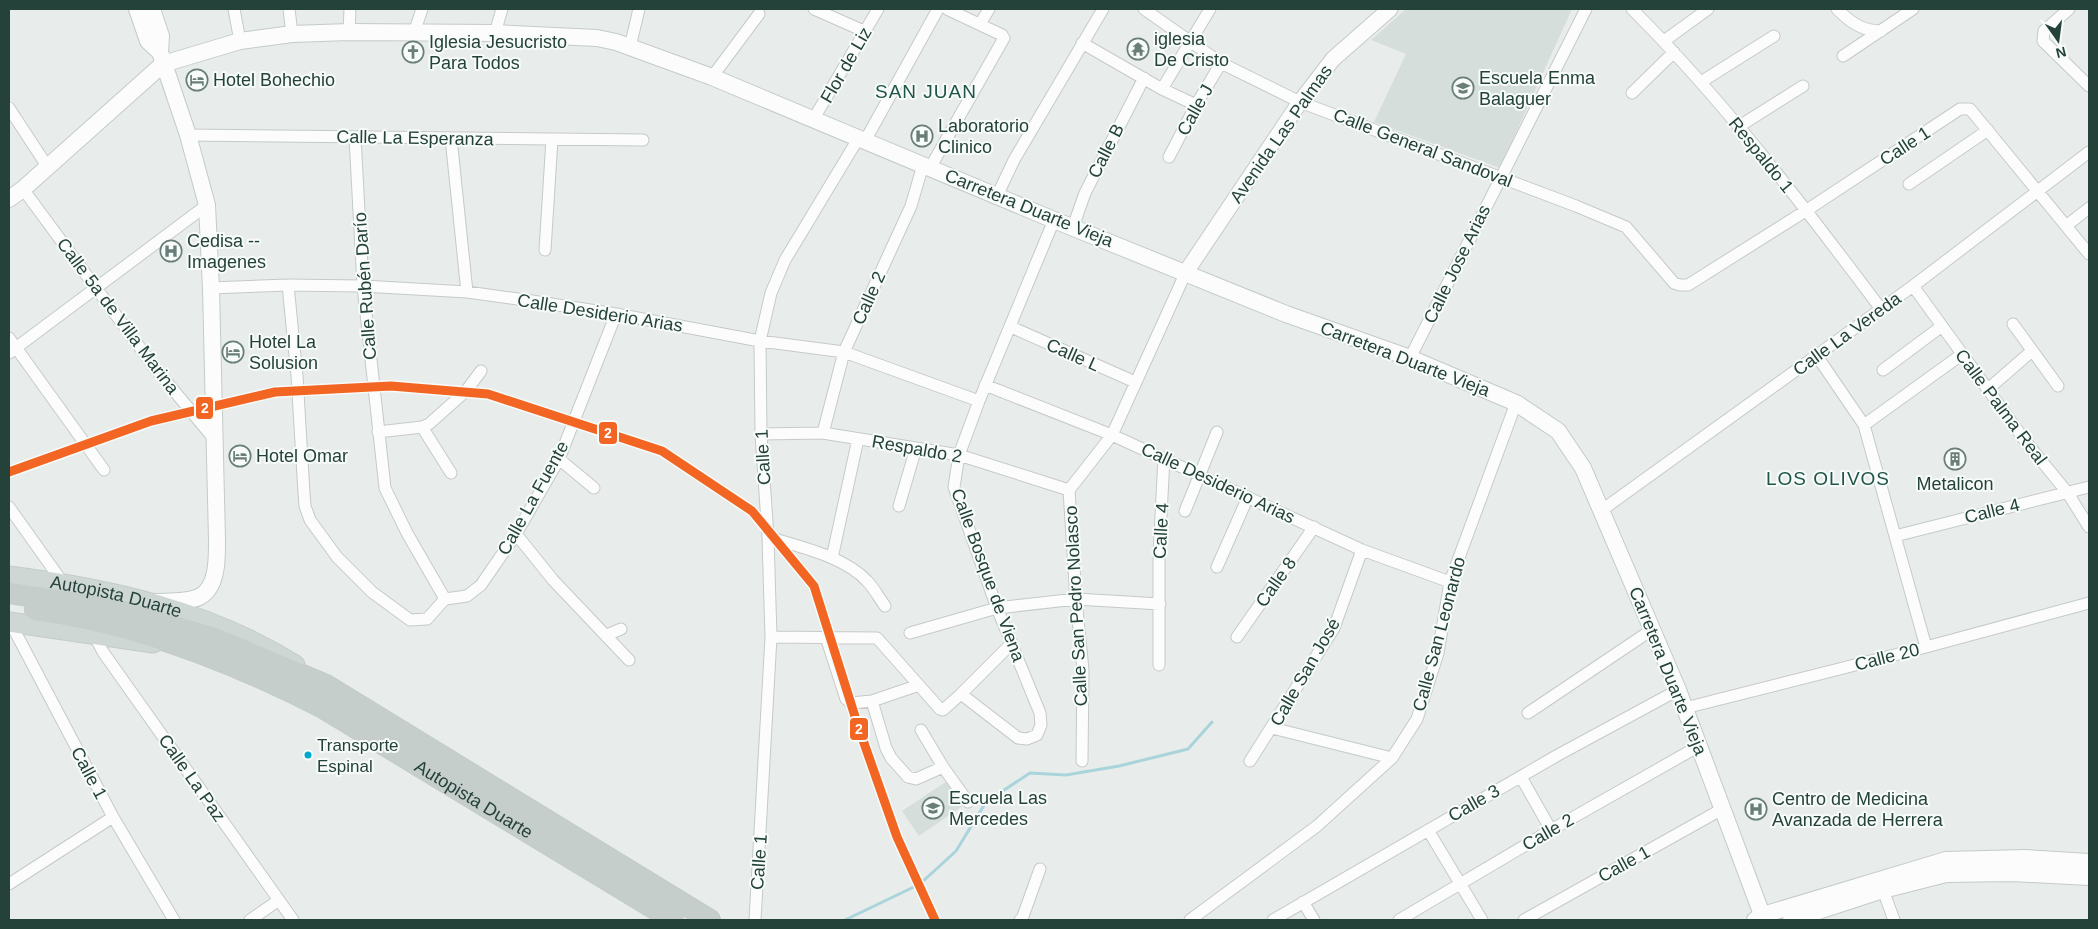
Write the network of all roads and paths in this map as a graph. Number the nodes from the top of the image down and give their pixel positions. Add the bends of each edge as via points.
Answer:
1 (138, 9) edge
2 (152, 9) edge
3 (234, 9) edge
4 (289, 9) edge
5 (350, 9) edge
6 (422, 9) edge
7 (502, 9) edge
8 (639, 9) edge
9 (814, 9) edge
10 (878, 9) edge
11 (938, 9) edge
12 (947, 9) edge
13 (989, 9) edge
14 (1103, 9) edge
15 (1144, 9) edge
16 (1210, 9) edge
17 (1586, 9) edge
18 (1632, 9) edge
19 (1708, 9) edge
20 (1837, 9) edge
21 (1913, 9) edge
22 (2070, 9) edge
23 (1387, 10) edge
24 (759, 14) dead end
25 (980, 24) junction
26 (1881, 31) junction
27 (349, 32) junction
28 (866, 32) junction
29 (414, 33) junction
30 (495, 33) junction
31 (292, 34) junction
32 (1774, 36) dead end
33 (240, 41) junction
34 (1664, 41) junction
35 (1190, 42) junction
36 (1082, 43) junction
37 (630, 47) junction
38 (1674, 52) junction
39 (1843, 56) dead end
40 (162, 58) junction
41 (1221, 63) junction
42 (712, 77) junction
43 (1144, 78) junction
44 (1701, 82) junction
45 (2089, 85) edge
46 (1803, 86) dead end
47 (1162, 89) junction
48 (1632, 93) dead end
49 (1300, 102) junction
50 (1196, 104) junction
51 (9, 108) edge
52 (813, 120) junction
53 (1738, 127) junction
54 (1988, 130) junction
55 (188, 135) junction
56 (355, 137) junction
57 (451, 138) junction
58 (552, 139) junction
59 (642, 140) dead end
60 (862, 140) junction
61 (2089, 152) edge
62 (1169, 157) dead end
63 (47, 166) junction
64 (927, 167) junction
65 (1500, 178) junction
66 (1909, 184) dead end
67 (2037, 191) junction
68 (13, 194) edge
69 (997, 196) junction
70 (208, 205) junction
71 (2089, 208) edge
72 (1806, 210) junction
73 (1054, 220) junction
74 (1073, 226) junction
75 (2066, 226) junction
76 (545, 250) dead end
77 (2089, 254) edge
78 (1186, 272) junction
79 (288, 285) junction
80 (1680, 285) joint
81 (363, 286) junction
82 (1913, 286) junction
83 (96, 288) junction
84 (211, 288) junction
85 (467, 292) junction
86 (1881, 309) junction
87 (616, 314) junction
88 (2013, 324) dead end
89 (1942, 326) junction
90 (1011, 327) junction
91 (9, 338) edge
92 (760, 341) junction
93 (12, 350) edge
94 (2032, 351) junction
95 (844, 352) junction
96 (1961, 354) junction
97 (1817, 356) junction
98 (1410, 358) junction
99 (1883, 370) dead end
100 (481, 371) dead end
101 (1135, 382) junction
102 (985, 385) junction
103 (2058, 386) dead end
104 (1987, 390) junction
105 (979, 401) junction
106 (1516, 403) junction
107 (1864, 425) junction
108 (422, 427) junction
109 (378, 432) junction
110 (1217, 432) dead end
111 (823, 433) junction
112 (762, 434) junction
113 (1112, 435) junction
114 (858, 439) junction
115 (215, 440) junction
116 (916, 448) junction
117 (959, 455) junction
118 (1164, 458) junction
119 (559, 459) junction
120 (104, 470) dead end
121 (451, 473) dead end
122 (1200, 474) junction
123 (2089, 486) edge
124 (594, 488) dead end
125 (1069, 490) junction
126 (2067, 492) junction
127 (1248, 497) junction
128 (899, 506) dead end
129 (9, 507) edge
130 (1185, 510) dead end
131 (1602, 510) junction
132 (1314, 527) junction
133 (2089, 527) edge
134 (516, 534) junction
135 (1895, 536) junction
136 (768, 537) junction
137 (1362, 550) junction
138 (832, 558) junction
139 (1217, 567) dead end
140 (9, 576) edge
141 (1450, 582) junction
142 (63, 583) junction
143 (9, 593) edge
144 (445, 599) junction
145 (1076, 599) junction
146 (152, 602) junction
147 (2089, 603) edge
148 (1160, 604) junction
149 (885, 606) dead end
150 (997, 608) junction
151 (9, 618) edge
152 (621, 629) dead end
153 (1653, 629) junction
154 (910, 632) dead end
155 (94, 635) junction
156 (607, 635) junction
157 (771, 637) junction
158 (826, 637) junction
159 (1237, 637) dead end
160 (1011, 644) junction
161 (1926, 647) junction
162 (190, 648) junction
163 (629, 660) dead end
164 (1159, 665) dead end
165 (326, 684) junction
166 (919, 685) junction
167 (1678, 690) junction
168 (961, 694) junction
169 (872, 701) junction
170 (1685, 708) junction
171 (1528, 713) dead end
172 (1272, 728) junction
173 (921, 730) dead end
174 (1699, 746) junction
175 (1392, 758) junction
176 (1250, 761) dead end
177 (1082, 762) dead end
178 (943, 767) junction
179 (1521, 777) junction
180 (968, 802) dead end
181 (1724, 808) junction
182 (113, 817) junction
183 (1428, 830) junction
184 (1551, 830) junction
185 (2089, 862) edge
186 (1040, 870) dead end
187 (2089, 877) edge
188 (9, 884) edge
189 (1460, 884) junction
190 (1883, 890) junction
191 (279, 900) junction
192 (1304, 902) junction
193 (1761, 918) edge
194 (174, 920) edge
195 (250, 920) edge
196 (293, 920) edge
197 (673, 920) edge
198 (710, 920) edge
199 (755, 920) edge
200 (1020, 920) edge
201 (1190, 920) edge
202 (1272, 920) edge
203 (1314, 920) edge
204 (1399, 920) edge
205 (1482, 920) edge
206 (1524, 920) edge
207 (1791, 920) edge
208 (1894, 920) edge

1 - 40 main road via 148,41
2 - 40 main road via 161,36
3 - 33 street
4 - 31 street
5 - 27 street
6 - 29 street
7 - 30 street
8 - 37 street
9 - 28 street
10 - 28 street, Flor de Liz
11 - 60 street, Calle 1
12 - 25 street
13 - 25 street
14 - 36 street
15 - 35 street, Calle General Sandoval
16 - 35 street
17 - 65 street, Calle Jose Arias
18 - 34 street, Respaldo 1
19 - 34 street
20 - 26 street via 1860,27
21 - 26 street
22 - 45 street via 2044,31 2043,41
23 - 49 street, Avenida Las Palmas via 1333,59
24 - 42 street
25 - 64 street, Calle 2 via 1004,38
26 - 39 street
27 - 29 main road, Carretera Duarte Vieja
27 - 31 main road, Carretera Duarte Vieja
28 - 52 street, Flor de Liz
29 - 30 main road, Carretera Duarte Vieja
30 - 37 main road, Carretera Duarte Vieja via 579,36
31 - 33 main road, Carretera Duarte Vieja
32 - 44 street
33 - 40 main road, Carretera Duarte Vieja
34 - 38 street, Respaldo 1
35 - 41 street, Calle General Sandoval
35 - 47 street
36 - 43 street
36 - 69 street via 1014,160
37 - 42 main road, Carretera Duarte Vieja
38 - 44 street, Respaldo 1
38 - 48 street
40 - 55 main road
40 - 63 main road, Carretera Duarte Vieja
41 - 49 street, Calle General Sandoval
41 - 50 street, Calle J
42 - 52 main road, Carretera Duarte Vieja
43 - 47 street
43 - 74 street, Calle B via 1085,193
44 - 53 street, Respaldo 1
46 - 53 street
47 - 50 street
49 - 65 street, Calle General Sandoval
49 - 78 street, Avenida Las Palmas
50 - 62 street, Calle J
51 - 63 street
52 - 60 main road, Carretera Duarte Vieja
53 - 72 street, Respaldo 1
54 - 66 street
54 - 67 street, Calle 1
54 - 72 street, Calle 1 via 1970,108 1960,109
55 - 56 street, Calle La Esperanza
55 - 70 main road
56 - 57 street, Calle La Esperanza
56 - 81 street, Calle Rubén Darío
57 - 58 street, Calle La Esperanza
57 - 85 street
58 - 59 street, Calle La Esperanza
58 - 76 street
60 - 64 main road, Carretera Duarte Vieja
60 - 92 street, Calle 1 via 785,260 771,293
61 - 67 street, Calle La Vereda
63 - 68 main road, Carretera Duarte Vieja
64 - 69 main road, Carretera Duarte Vieja
64 - 95 street, Calle 2
65 - 80 street, Calle General Sandoval via 1626,228
65 - 98 street, Calle Jose Arias
67 - 75 street, Calle 1
67 - 82 street, Calle La Vereda
68 - 83 street, Calle 5a de Villa Marina
69 - 73 main road, Carretera Duarte Vieja
70 - 83 street
70 - 84 main road
71 - 75 street
72 - 80 street, Calle 1 via 1688,285
72 - 86 street, Respaldo 1
73 - 74 main road, Carretera Duarte Vieja
73 - 90 street, Calle Bosque de Viena
74 - 78 main road, Carretera Duarte Vieja
75 - 77 street, Calle 1
78 - 98 main road, Carretera Duarte Vieja via 1286,314
78 - 101 street, Calle San Pedro Nolasco
79 - 81 street, Calle Desiderio Arias
79 - 84 street, Calle Desiderio Arias
79 - 144 street via 305,506 310,520 337,557 366,586 410,620 426,619
81 - 85 street, Calle Desiderio Arias
81 - 109 street, Calle Rubén Darío
82 - 86 street, Calle La Vereda
82 - 89 street, Calle Palma Real
83 - 93 street
83 - 115 street, Calle 5a de Villa Marina via 154,368
84 - 115 main road
85 - 87 street, Calle Desiderio Arias
86 - 97 street, Calle La Vereda
87 - 92 street, Calle Desiderio Arias
87 - 119 street, Calle La Fuente
88 - 94 street
89 - 96 street, Calle Palma Real
89 - 99 street
90 - 101 street, Calle L
90 - 102 street, Calle Bosque de Viena
91 - 93 street
92 - 95 street, Calle Desiderio Arias
92 - 112 street, Calle 1
93 - 120 street
94 - 103 street
94 - 104 street
95 - 105 street, Calle Desiderio Arias
95 - 111 street, Calle 2
96 - 104 street, Calle Palma Real
96 - 107 street
97 - 107 street
97 - 131 street, Calle La Vereda
98 - 106 main road, Carretera Duarte Vieja
100 - 108 street via 466,391
101 - 113 street, Calle San Pedro Nolasco
102 - 105 street, Calle Bosque de Viena
102 - 113 street, Calle Desiderio Arias
104 - 126 street, Calle Palma Real
105 - 117 street, Calle Bosque de Viena
106 - 131 main road, Carretera Duarte Vieja via 1558,431 1583,468
106 - 141 street, Calle San Leonardo
107 - 135 street
108 - 109 street
108 - 121 street
109 - 144 street, Calle Rubén Darío via 385,488
110 - 122 street
111 - 112 street, Respaldo 2
111 - 114 street, Respaldo 2
112 - 136 street, Calle 1
113 - 118 street, Calle Desiderio Arias
113 - 125 street, Calle San Pedro Nolasco
114 - 116 street, Respaldo 2
114 - 138 street
115 - 146 main road via 217,540 214,577 207,591 199,597
116 - 117 street, Respaldo 2
116 - 128 street
117 - 125 street, Respaldo 2
117 - 150 street, Calle Bosque de Viena via 954,487
118 - 122 street, Calle Desiderio Arias
118 - 148 street, Calle 4
119 - 124 street
119 - 134 street, Calle La Fuente
122 - 127 street, Calle Desiderio Arias
122 - 130 street
123 - 126 street, Calle 4
125 - 145 street, Calle San Pedro Nolasco
126 - 133 street, Calle Palma Real
126 - 135 street, Calle 4
127 - 132 street, Calle Desiderio Arias
127 - 139 street
129 - 142 street
131 - 153 main road, Carretera Duarte Vieja
132 - 137 street, Calle Desiderio Arias
132 - 159 street, Calle 8
134 - 144 street, Calle La Fuente via 482,585 467,596
134 - 156 street via 554,580
135 - 161 street
136 - 138 street
136 - 157 street, Calle 1
137 - 141 street, Calle Desiderio Arias
137 - 172 street, Calle San José via 1334,628
138 - 149 street via 867,580
140 - 142 main road, Autopista Duarte
141 - 175 street, Calle San Leonardo via 1438,653 1417,719
142 - 146 main road, Autopista Duarte
143 - 165 highway, Autopista Duarte via 112,608 215,638
145 - 148 street
145 - 150 street
145 - 177 street, Calle San Pedro Nolasco via 1084,670
146 - 165 main road, Autopista Duarte via 272,650
147 - 161 street, Calle 20
148 - 164 street, Calle 4
150 - 154 street
150 - 160 street, Calle Bosque de Viena
151 - 155 main road, Autopista Duarte
151 - 162 highway, Autopista Duarte via 99,621
151 - 182 street, Calle 1
152 - 156 street
153 - 167 main road, Carretera Duarte Vieja
153 - 171 street
155 - 162 main road, Autopista Duarte
155 - 191 street, Calle La Paz
156 - 163 street
157 - 158 street
157 - 199 street, Calle 1
158 - 166 street via 877,638
158 - 169 street via 846,699 851,703
160 - 168 street
160 - 168 street, Calle Bosque de Viena via 1040,713 1041,725 1037,735 1018,738
161 - 170 street, Calle 20
162 - 197 highway, Autopista Duarte via 269,680 323,708
165 - 198 highway, Autopista Duarte
166 - 168 street via 942,710
166 - 169 street
167 - 170 main road, Carretera Duarte Vieja
167 - 179 street, Calle 3
169 - 178 street via 886,748 908,777 916,779
170 - 174 main road, Carretera Duarte Vieja
172 - 175 street
172 - 176 street, Calle San José
173 - 178 street
174 - 181 main road, Carretera Duarte Vieja
174 - 184 street, Calle 2
175 - 201 street, Calle San Leonardo via 1317,826
178 - 180 street
179 - 183 street, Calle 3
179 - 184 street
181 - 193 main road, Carretera Duarte Vieja
181 - 206 street, Calle 1
182 - 188 street
182 - 194 street, Calle 1
183 - 189 street
183 - 192 street, Calle 3
184 - 189 street, Calle 2
185 - 193 main road via 2026,858 1946,860
186 - 200 street
187 - 190 main road via 2012,872 1946,874
189 - 204 street, Calle 2
189 - 205 street
190 - 207 main road
190 - 208 street
191 - 195 street
191 - 196 street, Calle La Paz
192 - 202 street, Calle 3
192 - 203 street

